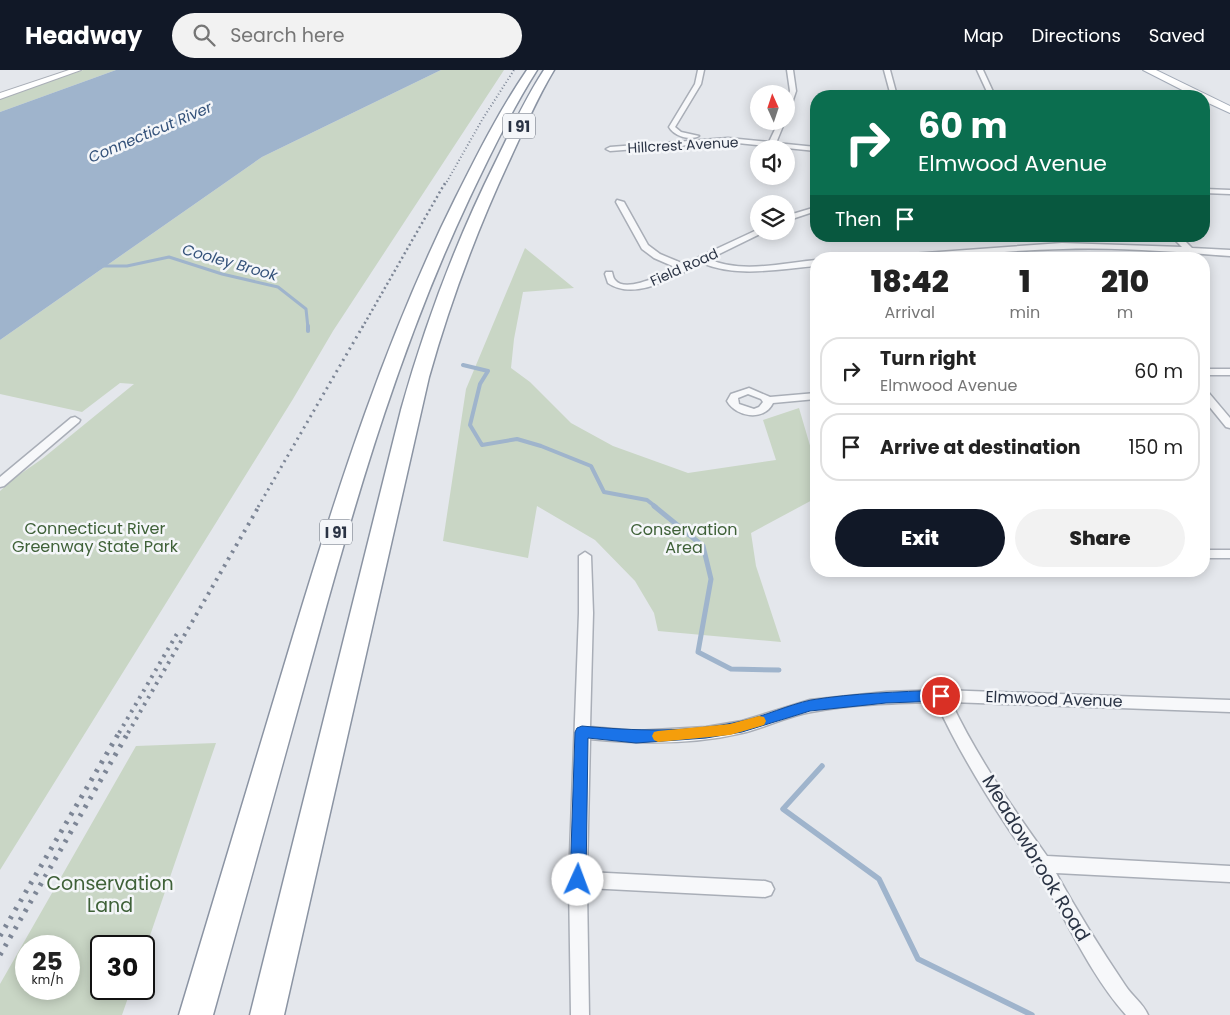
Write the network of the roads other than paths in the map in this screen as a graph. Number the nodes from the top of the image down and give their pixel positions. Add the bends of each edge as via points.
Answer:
1 (77, 70) edge
2 (532, 70) edge
3 (549, 70) edge
4 (701, 70) edge
5 (790, 70) edge
6 (887, 70) edge
7 (980, 70) edge
8 (1148, 70) edge
9 (792, 85) edge
10 (892, 90) edge
11 (989, 90) edge
12 (1189, 90) edge
13 (0, 96) edge
14 (1210, 100) edge
15 (1230, 110) edge
16 (728, 140) junction
17 (750, 142) edge
18 (795, 147) edge
19 (810, 148) edge
20 (610, 149) dead end
21 (1210, 191) edge
22 (1230, 192) edge
23 (620, 202) dead end
24 (810, 210) edge
25 (795, 215) edge
26 (750, 237) edge
27 (1180, 242) edge
28 (1190, 251) junction
29 (980, 252) edge
30 (1230, 253) edge
31 (703, 260) junction
32 (810, 263) edge
33 (685, 268) junction
34 (609, 274) dead end
35 (1210, 372) edge
36 (1225, 372) edge
37 (1210, 380) edge
38 (810, 396) edge
39 (768, 400) dead end
40 (1210, 400) edge
41 (75, 420) dead end
42 (1230, 425) edge
43 (0, 483) edge
44 (1210, 554) edge
45 (1230, 554) edge
46 (585, 556) dead end
47 (941, 696) junction
48 (1230, 706) edge
49 (582, 732) junction
50 (1042, 864) junction
51 (1230, 874) edge
52 (578, 880) junction
53 (765, 889) dead end
54 (196, 1015) edge
55 (267, 1015) edge
56 (580, 1015) edge
57 (1138, 1015) edge

1 - 13 street
2 - 54 highway, I 91 via 445,232 393,357 346,496
3 - 55 highway, I 91 via 525,112 478,211 430,337
4 - 16 street via 698,84 672,128 682,134
5 - 9 street
6 - 10 street
7 - 11 street
8 - 12 main road
14 - 15 main road
16 - 17 street, Hillcrest Avenue
16 - 20 street, Hillcrest Avenue
18 - 19 street, Hillcrest Avenue
21 - 22 street
23 - 33 street via 645,247
24 - 25 street
26 - 31 street, Field Road
27 - 28 street
28 - 29 street via 1062,246
28 - 30 street
31 - 32 street via 731,270
31 - 33 street, Field Road
33 - 34 street, Field Road via 651,283 633,286 614,284
35 - 36 street
36 - 37 street
38 - 39 street
40 - 42 street
41 - 43 street
44 - 45 street
46 - 49 street
47 - 48 street, Elmwood Avenue
47 - 49 street, Elmwood Avenue via 810,706 742,727 706,733 636,737
47 - 50 street, Meadowbrook Road via 955,726
49 - 52 street
50 - 51 street
50 - 57 street, Meadowbrook Road via 1110,979
52 - 53 street
52 - 56 street

